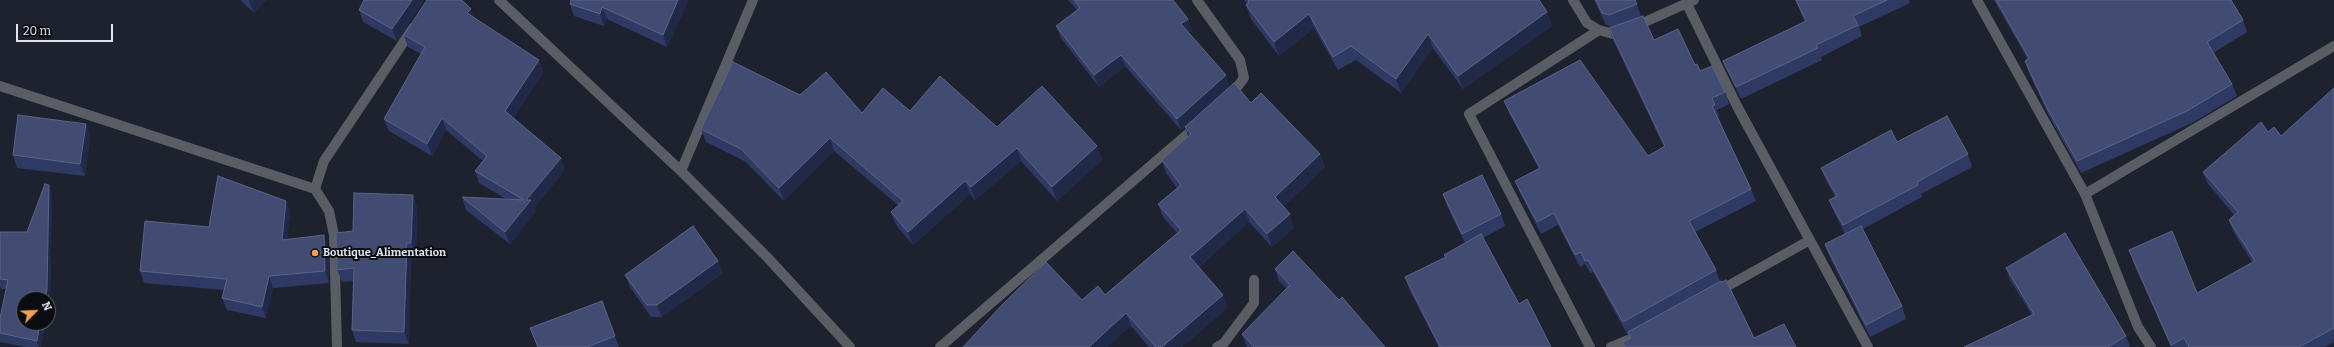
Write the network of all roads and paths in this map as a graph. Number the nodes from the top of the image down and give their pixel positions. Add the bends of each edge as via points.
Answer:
1 (499, 0) edge
2 (753, 0) edge
3 (1197, 0) edge
4 (1573, 0) edge
5 (1977, 0) edge
6 (1690, 2) edge
7 (419, 19) edge
8 (1599, 30) junction
9 (2334, 46) edge
10 (0, 86) edge
11 (1220, 106) edge
12 (1208, 116) edge
13 (681, 171) junction
14 (315, 189) junction
15 (2085, 194) junction
16 (1810, 240) junction
17 (1254, 280) dead end
18 (1707, 297) edge
19 (1645, 331) edge
20 (337, 347) edge
21 (850, 347) edge
22 (940, 347) edge
23 (1217, 347) edge
24 (1590, 347) edge
25 (1611, 347) edge
26 (1868, 347) edge
27 (2151, 347) edge

1 - 13 street
2 - 13 street
3 - 11 street via 1240,60 1244,78
4 - 8 street via 1587,23
5 - 15 street
6 - 8 street via 1627,30 1613,34
6 - 16 street via 1738,108
7 - 14 street via 324,161
8 - 24 street via 1469,114
9 - 15 street
10 - 14 street
12 - 22 street
13 - 21 street via 767,257
14 - 20 street via 329,211 334,235
15 - 27 street via 2138,327
16 - 18 street
16 - 26 street
17 - 23 street via 1254,303 1224,343
19 - 25 street

